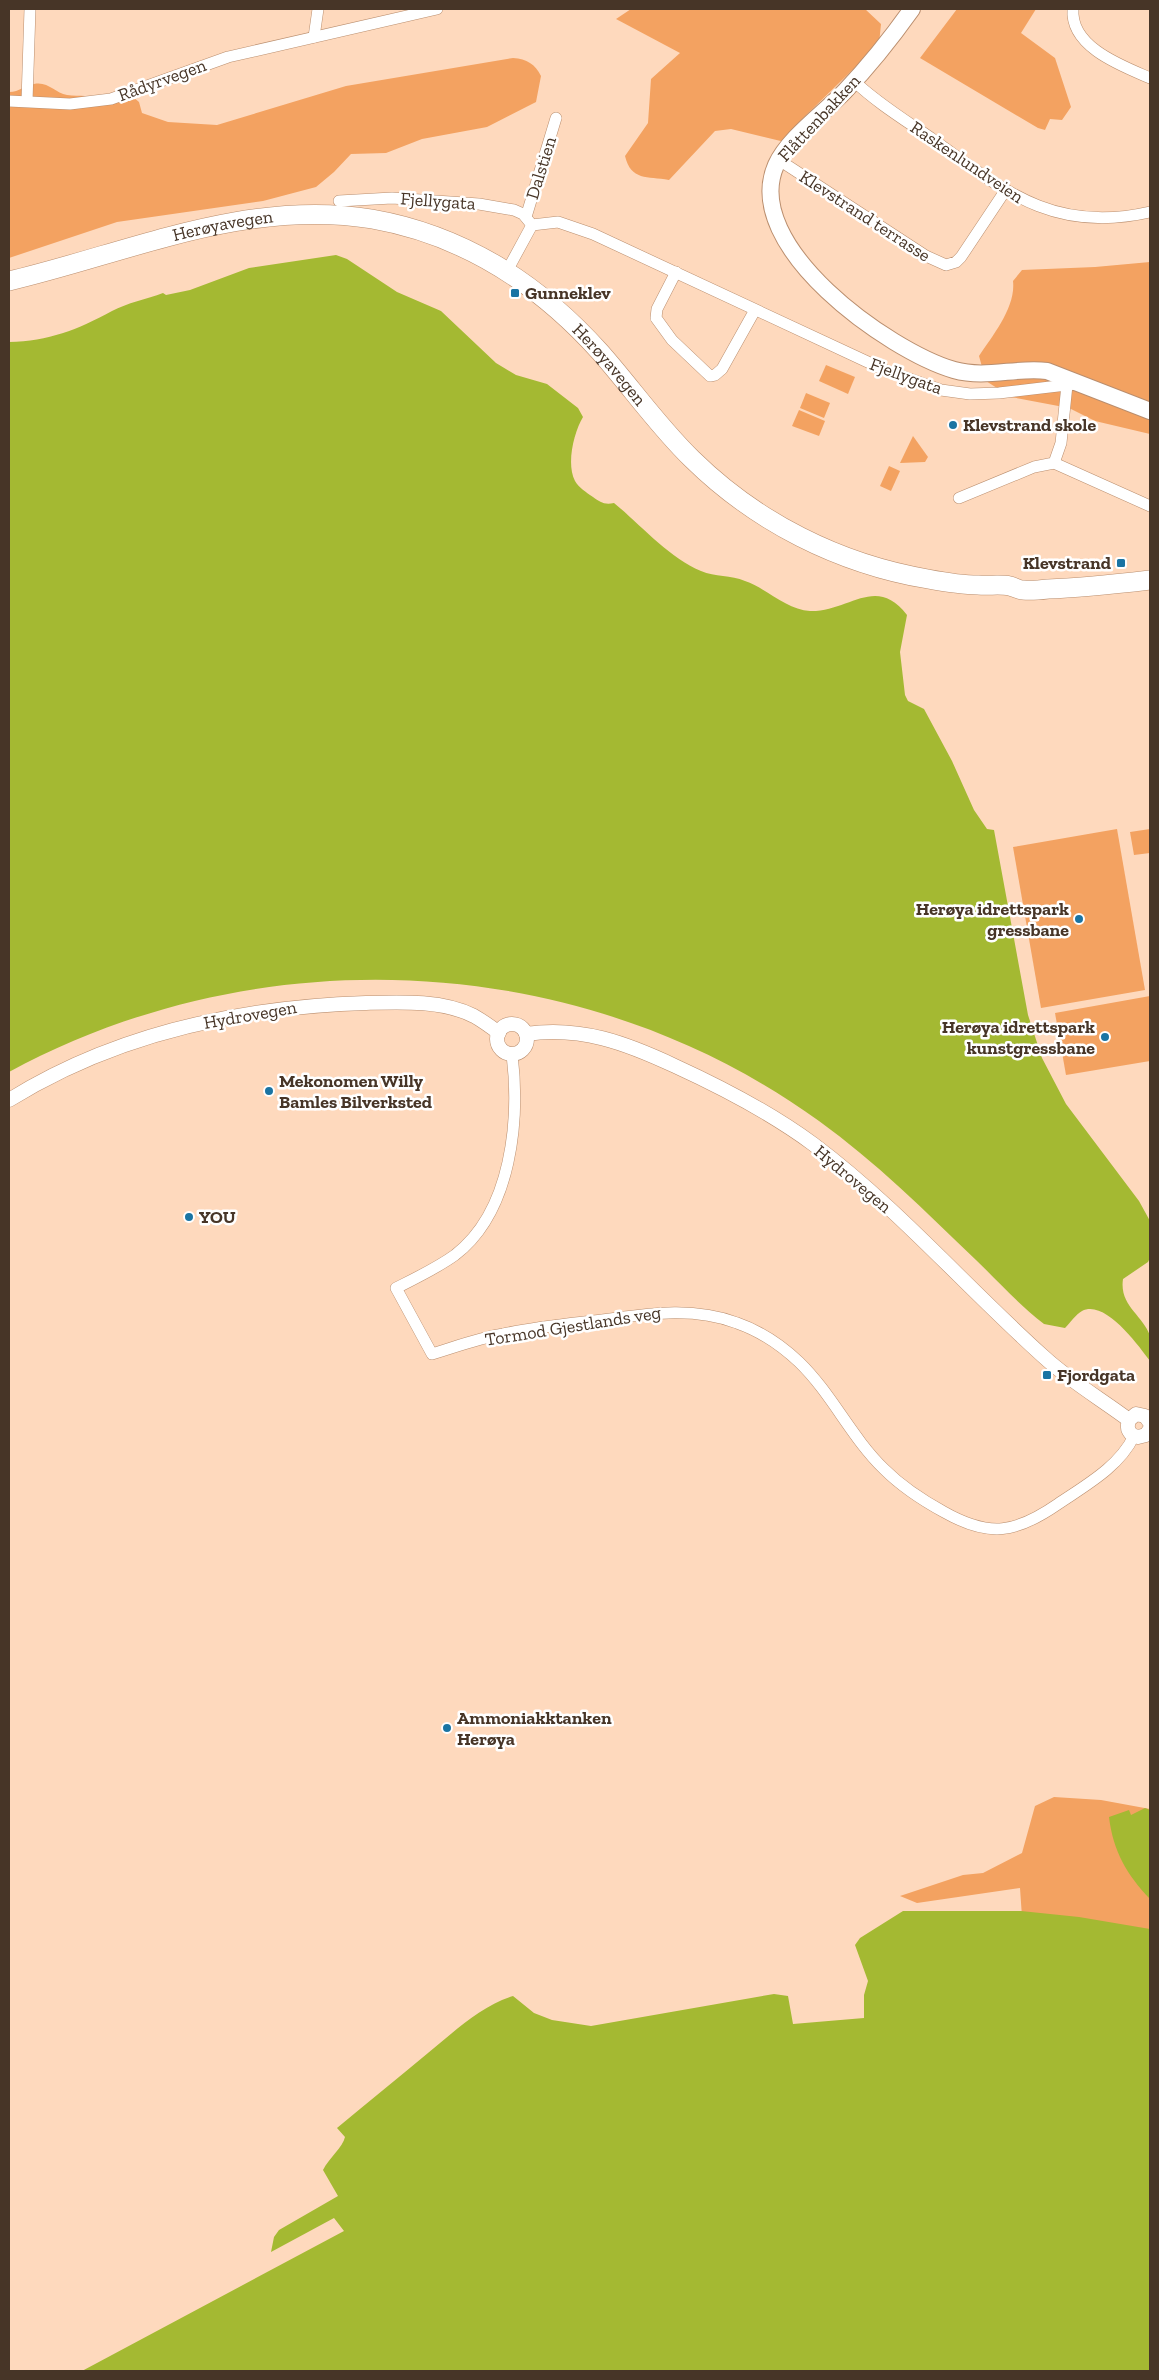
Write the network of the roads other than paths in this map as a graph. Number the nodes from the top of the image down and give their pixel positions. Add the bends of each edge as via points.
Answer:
1 (30, 9) edge
2 (318, 9) edge
3 (437, 9) edge
4 (912, 9) edge
5 (1073, 9) edge
6 (314, 37) junction
7 (1150, 78) edge
8 (854, 82) junction
9 (9, 101) edge
10 (28, 102) junction
11 (556, 118) dead end
12 (778, 160) junction
13 (1005, 192) junction
14 (339, 201) dead end
15 (1150, 212) edge
16 (529, 221) junction
17 (507, 271) junction
18 (676, 272) junction
19 (9, 281) edge
20 (755, 310) junction
21 (1075, 384) junction
22 (1150, 411) edge
23 (1054, 464) junction
24 (959, 498) dead end
25 (1150, 506) edge
26 (1150, 567) edge
27 (1150, 580) edge
28 (1010, 586) junction
29 (499, 1033) junction
30 (526, 1034) junction
31 (512, 1054) junction
32 (9, 1100) edge
33 (1129, 1420) junction
34 (1150, 1423) edge
35 (1150, 1428) edge
36 (1134, 1436) junction

1 - 10 street
2 - 6 street
3 - 6 street, Rådyrvegen
4 - 8 main road, Flåttenbakken
5 - 7 street via 1080,33 1093,48
6 - 10 street, Rådyrvegen via 228,57 111,100 70,104
8 - 12 main road, Flåttenbakken
8 - 13 street, Raskenlundveien
9 - 10 street, Rådyrvegen
11 - 16 street, Dalstien
12 - 13 street, Klevstrand terrasse via 933,260 946,265 961,257
12 - 21 main road, Flåttenbakken via 772,176 771,201 783,237 821,284 872,326 921,357 952,370 980,375 1043,370
13 - 15 street, Raskenlundveien via 1033,205 1072,215 1102,218
14 - 16 street, Fjellygata via 373,198 438,200 514,210
16 - 17 street
16 - 18 street, Fjellygata via 569,224
17 - 19 highway, Herøyavegen via 472,251 411,228 359,218 302,215 187,230
17 - 28 highway, Herøyavegen via 549,301 574,324 693,460 767,518 824,549 881,569 943,582
18 - 20 street, Fjellygata
18 - 20 street via 657,309 656,318 672,340 710,376 722,369
20 - 21 street, Fjellygata via 887,371 941,390 970,394
21 - 22 main road, Flåttenbakken
21 - 23 street
23 - 24 street via 1034,467
23 - 25 street
26 - 28 highway, Herøyavegen via 1022,581
27 - 28 highway, Herøyavegen via 1060,589 1022,590
29 - 30 street via 506,1026 516,1025
29 - 31 street via 500,1047
29 - 32 street, Hydrovegen via 474,1016 450,1008 404,1002 324,1004 264,1010 190,1026 120,1048 61,1072
30 - 31 street via 528,1040 523,1050
30 - 33 street, Hydrovegen via 574,1031 625,1045 700,1077 774,1119 854,1177 1045,1358
31 - 36 street, Tormod Gjestlands veg via 511,1142 505,1178 491,1211 474,1236 456,1254 396,1288 432,1354 502,1334 658,1313 687,1312 723,1318 760,1333 798,1361 875,1459 901,1485 952,1517 992,1531 1012,1528 1041,1516 1109,1468 1124,1453
33 - 34 street via 1141,1414
33 - 36 street via 1129,1431
35 - 36 street via 1143,1437

